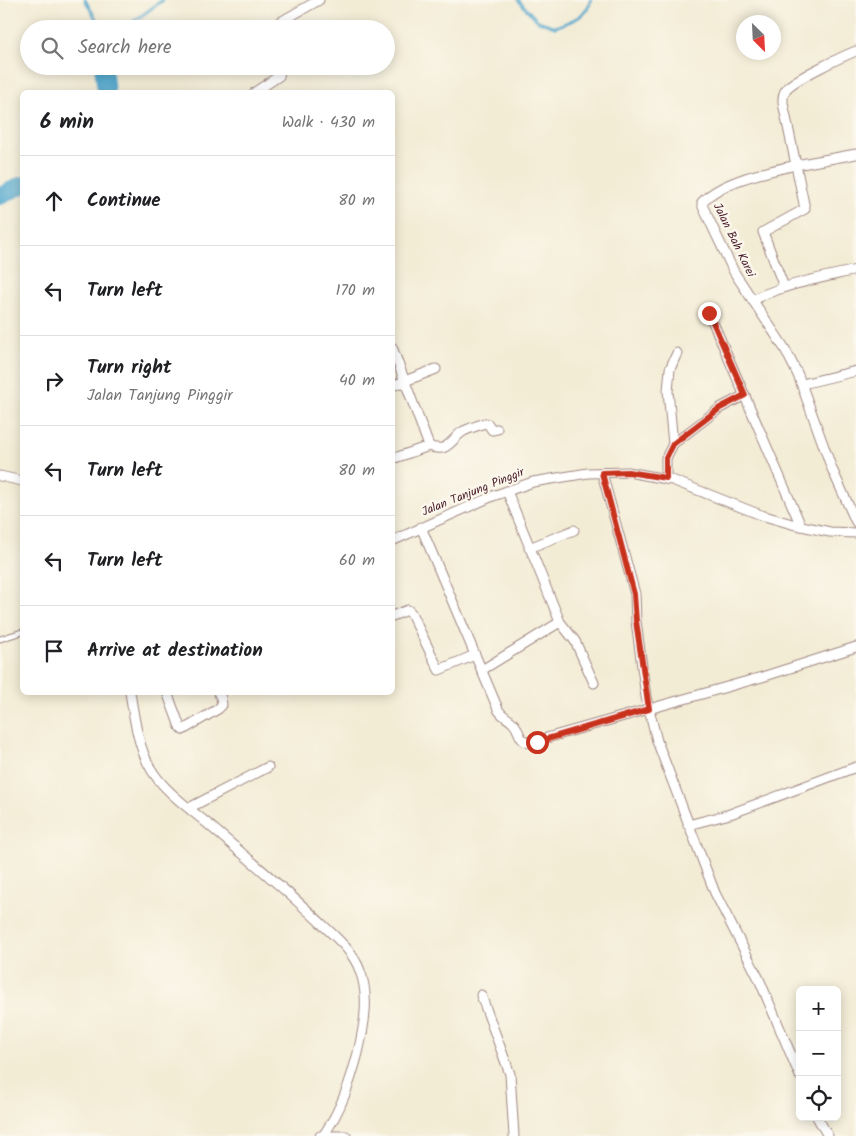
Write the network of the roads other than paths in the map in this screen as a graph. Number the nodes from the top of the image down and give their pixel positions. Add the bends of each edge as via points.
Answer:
1 (319, 0) edge
2 (284, 20) edge
3 (856, 51) edge
4 (279, 75) edge
5 (258, 90) edge
6 (856, 154) edge
7 (796, 165) junction
8 (856, 270) edge
9 (784, 287) junction
10 (752, 300) junction
11 (709, 313) dead end
12 (677, 353) dead end
13 (395, 354) edge
14 (436, 369) dead end
15 (856, 371) edge
16 (406, 381) junction
17 (802, 384) junction
18 (395, 385) edge
19 (745, 395) junction
20 (497, 429) dead end
21 (673, 444) junction
22 (429, 446) junction
23 (395, 458) edge
24 (602, 473) junction
25 (0, 476) edge
26 (666, 478) junction
27 (20, 481) edge
28 (507, 491) junction
29 (856, 522) edge
30 (802, 526) junction
31 (421, 527) junction
32 (574, 530) dead end
33 (856, 533) edge
34 (395, 539) edge
35 (529, 548) junction
36 (395, 615) edge
37 (560, 622) junction
38 (20, 633) edge
39 (0, 639) edge
40 (856, 647) edge
41 (475, 655) junction
42 (482, 670) junction
43 (594, 683) dead end
44 (131, 695) edge
45 (167, 695) edge
46 (220, 695) edge
47 (649, 709) junction
48 (268, 767) dead end
49 (856, 768) edge
50 (188, 808) junction
51 (688, 825) junction
52 (481, 995) dead end
53 (796, 1067) edge
54 (819, 1121) edge
55 (321, 1136) edge
56 (346, 1136) edge
57 (514, 1136) edge
58 (828, 1136) edge

1 - 2 street
3 - 7 street via 815,71 788,87 783,94 782,103
4 - 5 street
6 - 7 street
7 - 9 street via 806,209 763,232
7 - 10 street, Jalan Bah Karei via 730,184 702,202 734,272
8 - 9 street
9 - 10 street
10 - 17 street, Jalan Bah Karei via 785,349
11 - 19 street
12 - 21 street via 670,369 668,391
13 - 16 street
14 - 16 street
15 - 17 street
16 - 18 street
16 - 22 street
17 - 29 street, Jalan Bah Karei via 832,469
19 - 21 street via 720,408
19 - 30 street
20 - 22 street via 492,430 485,423 463,432 443,447 435,449
21 - 26 street via 666,458
22 - 23 street
24 - 26 street, Jalan Tanjung Pinggir via 628,472
24 - 28 street, Jalan Tanjung Pinggir via 534,482
24 - 47 street via 634,594
25 - 27 street
26 - 30 street, Jalan Tanjung Pinggir via 761,515
28 - 31 street, Jalan Tanjung Pinggir
28 - 35 street
30 - 33 street, Jalan Tanjung Pinggir
31 - 34 street, Jalan Tanjung Pinggir
31 - 41 street
32 - 35 street
35 - 37 street
36 - 41 street via 408,610 411,613 439,670
37 - 42 street
37 - 43 street via 574,641
38 - 39 lane
40 - 47 street
41 - 42 street
42 - 47 street via 500,714 516,726 523,742
44 - 50 street via 144,755 151,770
45 - 46 street via 183,730 218,710 222,705
47 - 51 street via 659,747
48 - 50 street
49 - 51 street via 730,814
50 - 55 street via 304,906 356,960 365,1002 362,1034 347,1091 333,1121
51 - 53 street
52 - 57 street via 510,1074
54 - 58 street
55 - 56 street

